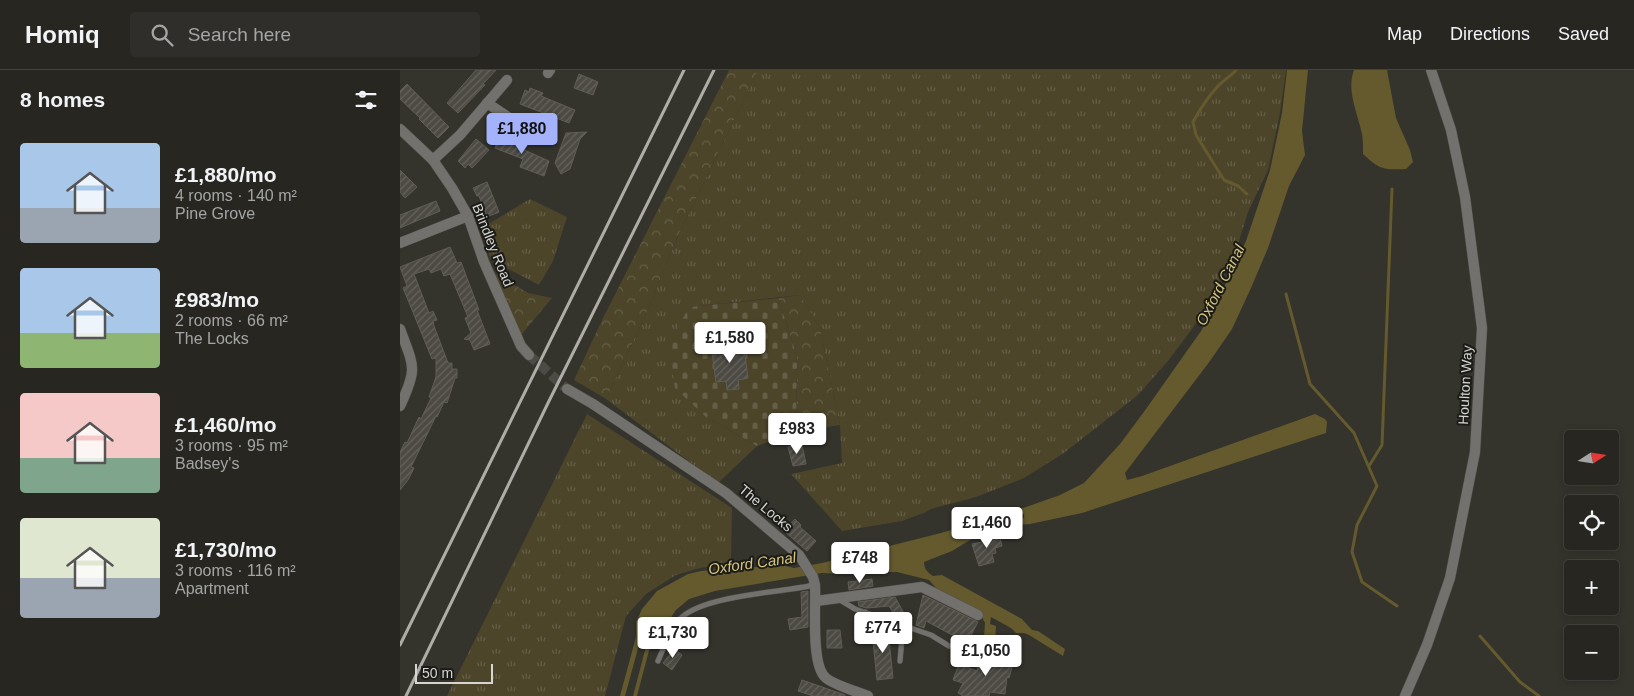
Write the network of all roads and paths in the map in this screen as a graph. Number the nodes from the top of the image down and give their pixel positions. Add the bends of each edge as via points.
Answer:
1 (1431, 70) edge
2 (507, 80) dead end
3 (488, 103) junction
4 (400, 129) edge
5 (546, 134) dead end
6 (433, 160) junction
7 (468, 216) junction
8 (400, 243) edge
9 (400, 329) edge
10 (530, 355) tunnel mouth
11 (567, 389) tunnel mouth
12 (400, 406) edge
13 (814, 581) junction
14 (838, 598) junction
15 (816, 601) junction
16 (864, 612) junction
17 (978, 615) dead end
18 (903, 626) junction
19 (863, 638) dead end
20 (949, 646) dead end
21 (658, 661) dead end
22 (900, 661) dead end
23 (868, 696) edge
24 (1405, 696) edge

1 - 24 street, Houlton Way via 1450,130 1465,197 1482,328 1475,452 1450,578
2 - 3 street
3 - 5 street via 518,123
3 - 6 street
4 - 6 street, Brindley Road
6 - 7 street, Brindley Road
7 - 8 street
7 - 10 street, Brindley Road via 520,346
9 - 12 street via 413,366 411,382
11 - 13 street, The Locks via 726,493 786,543 800,557
13 - 15 street, The Locks
13 - 21 lane via 709,603 691,610 679,621
14 - 15 street
14 - 16 lane
14 - 17 street via 922,587
15 - 23 street, The Locks via 819,667 825,678
16 - 18 lane
16 - 19 lane
18 - 20 lane via 931,635
18 - 22 lane

